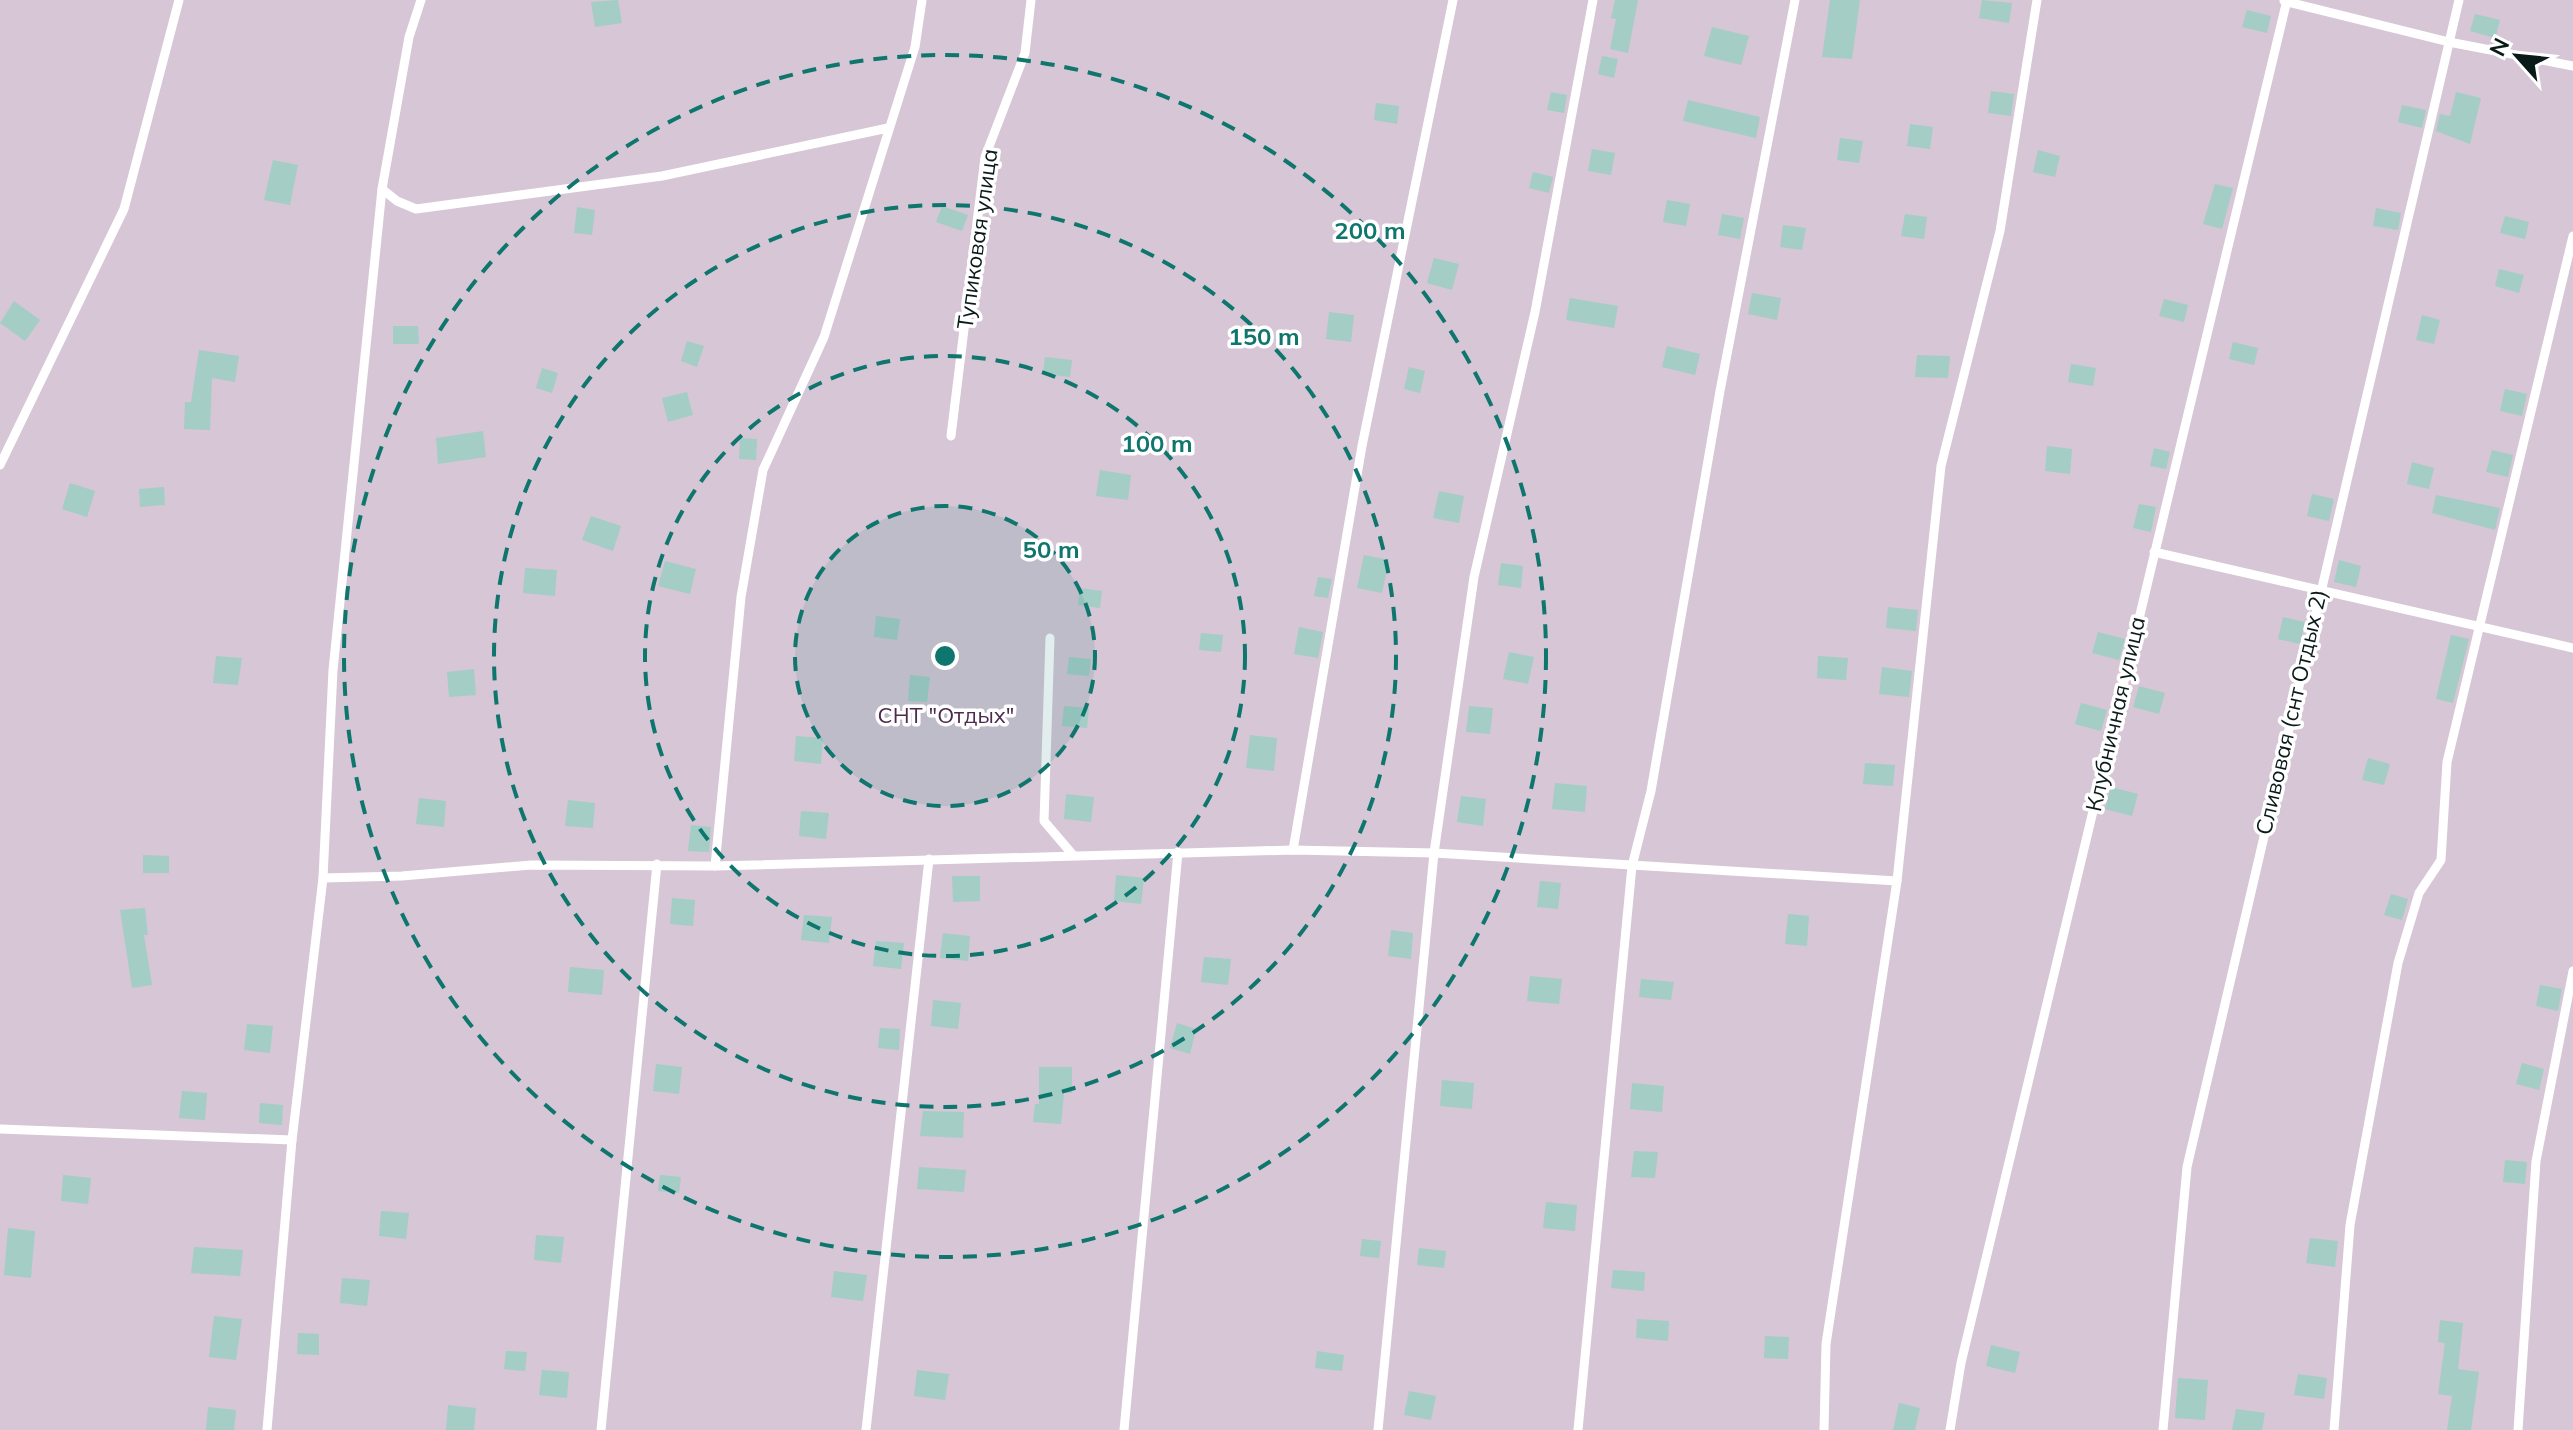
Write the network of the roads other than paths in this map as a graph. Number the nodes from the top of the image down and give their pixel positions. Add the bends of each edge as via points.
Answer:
1 (179, 0) edge
2 (421, 0) edge
3 (922, 0) edge
4 (1031, 0) edge
5 (1453, 0) edge
6 (1593, 0) edge
7 (1795, 0) edge
8 (2037, 0) edge
9 (2285, 0) edge
10 (2459, 0) edge
11 (2449, 42) junction
12 (2573, 66) edge
13 (888, 128) junction
14 (382, 189) junction
15 (2573, 236) edge
16 (951, 436) dead end
17 (0, 465) edge
18 (2154, 552) junction
19 (2320, 588) junction
20 (2482, 629) junction
21 (1050, 638) dead end
22 (2573, 648) edge
23 (1293, 850) junction
24 (1178, 852) junction
25 (1434, 853) junction
26 (1073, 855) junction
27 (929, 859) junction
28 (657, 864) junction
29 (715, 866) junction
30 (1632, 866) junction
31 (323, 878) junction
32 (1897, 881) junction
33 (2573, 971) edge
34 (0, 1129) edge
35 (292, 1140) junction
36 (267, 1430) edge
37 (601, 1430) edge
38 (866, 1430) edge
39 (1124, 1430) edge
40 (1378, 1430) edge
41 (1578, 1430) edge
42 (1824, 1430) edge
43 (1950, 1430) edge
44 (2163, 1430) edge
45 (2334, 1430) edge
46 (2518, 1430) edge

1 - 17 lane via 124,209
2 - 14 lane via 409,37
3 - 13 lane via 915,47
4 - 16 lane, Тупиковая улица via 1025,53 985,157
5 - 23 lane via 1362,446
6 - 25 lane via 1535,312 1474,577
7 - 30 lane via 1651,791
8 - 32 lane via 2000,231 1941,466
9 - 11 lane
9 - 18 lane, Клубничная улица
10 - 11 lane, Сливовая (снт Отдых 2)
11 - 12 lane
11 - 19 lane, Сливовая (снт Отдых 2)
13 - 14 lane via 662,176 416,209
13 - 29 lane via 824,337 763,470 741,597
14 - 31 lane via 333,670
15 - 20 lane
18 - 19 lane
18 - 43 lane, Клубничная улица via 1961,1363
19 - 20 lane
19 - 44 lane, Сливовая (снт Отдых 2) via 2187,1167
20 - 22 lane
20 - 45 lane via 2447,762 2441,860 2419,893 2395,978 2350,1225
21 - 26 lane via 1044,821
23 - 24 lane
23 - 25 lane
24 - 26 lane
24 - 39 lane
25 - 30 lane
25 - 40 lane
26 - 27 lane
27 - 29 lane
27 - 38 lane
28 - 29 lane
28 - 31 lane via 531,865
28 - 37 lane
30 - 32 lane
30 - 41 lane
31 - 35 lane
32 - 42 lane via 1826,1344
33 - 46 lane via 2536,1161
34 - 35 lane
35 - 36 lane

